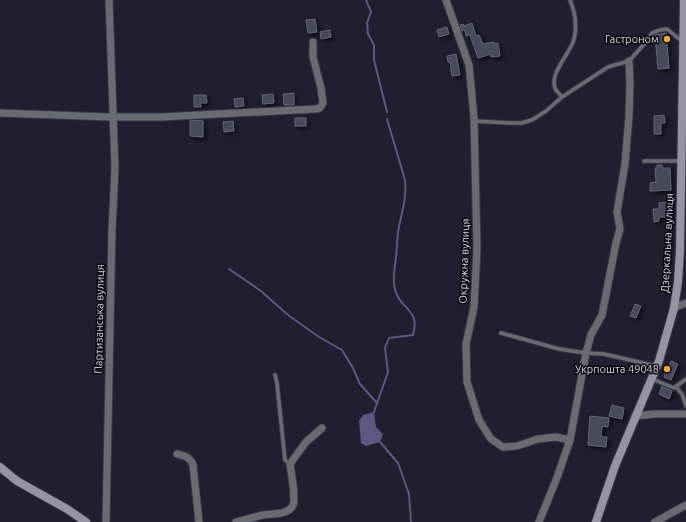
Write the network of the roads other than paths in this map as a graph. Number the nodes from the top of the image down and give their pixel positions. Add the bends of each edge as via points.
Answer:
1 (109, 0) edge
2 (446, 0) edge
3 (570, 0) edge
4 (684, 5) edge
5 (313, 42) dead end
6 (683, 42) junction
7 (629, 61) junction
8 (562, 97) junction
9 (0, 113) edge
10 (113, 117) junction
11 (474, 121) junction
12 (644, 161) dead end
13 (682, 161) junction
14 (686, 304) edge
15 (674, 308) junction
16 (501, 333) dead end
17 (586, 353) junction
18 (657, 367) junction
19 (275, 375) dead end
20 (652, 379) junction
21 (686, 379) edge
22 (676, 387) junction
23 (686, 406) edge
24 (686, 414) edge
25 (635, 416) junction
26 (322, 428) dead end
27 (570, 440) junction
28 (177, 454) dead end
29 (290, 464) junction
30 (0, 467) edge
31 (686, 505) edge
32 (86, 522) edge
33 (106, 522) edge
34 (199, 522) edge
35 (236, 522) edge
36 (539, 522) edge
37 (596, 522) edge
38 (655, 522) edge

1 - 10 street, Партизанська вулиця
2 - 11 street, Окружна вулиця via 469,65
3 - 8 lane via 574,15 574,41 557,70 554,82 555,89
4 - 6 street, Дзеркальна вулиця
5 - 10 street via 313,57 323,96 320,108
6 - 7 lane via 667,29 652,32
6 - 13 street, Дзеркальна вулиця
7 - 8 lane via 608,67
7 - 17 street via 629,116 617,212 620,229 602,315 591,335
8 - 11 lane via 532,120 511,123
9 - 10 street
10 - 33 street, Партизанська вулиця via 115,168
11 - 27 street, Окружна вулиця via 477,249 474,307 466,344 467,382 479,420 491,439 503,447 556,437
12 - 13 lane
13 - 15 street, Дзеркальна вулиця via 680,250
14 - 15 street
15 - 18 street, Дзеркальна вулиця
16 - 17 lane via 559,349
17 - 18 lane via 604,354
17 - 27 street
18 - 20 street, Дзеркальна вулиця
19 - 29 lane via 285,460
20 - 22 lane
20 - 25 street, Дзеркальна вулиця
21 - 22 lane
22 - 23 lane via 682,394
24 - 25 street
25 - 37 street, Дзеркальна вулиця
26 - 29 street via 306,442
27 - 36 street
28 - 34 street via 188,457 194,465
29 - 35 street via 292,507 282,513
30 - 32 street via 17,481
31 - 38 street

